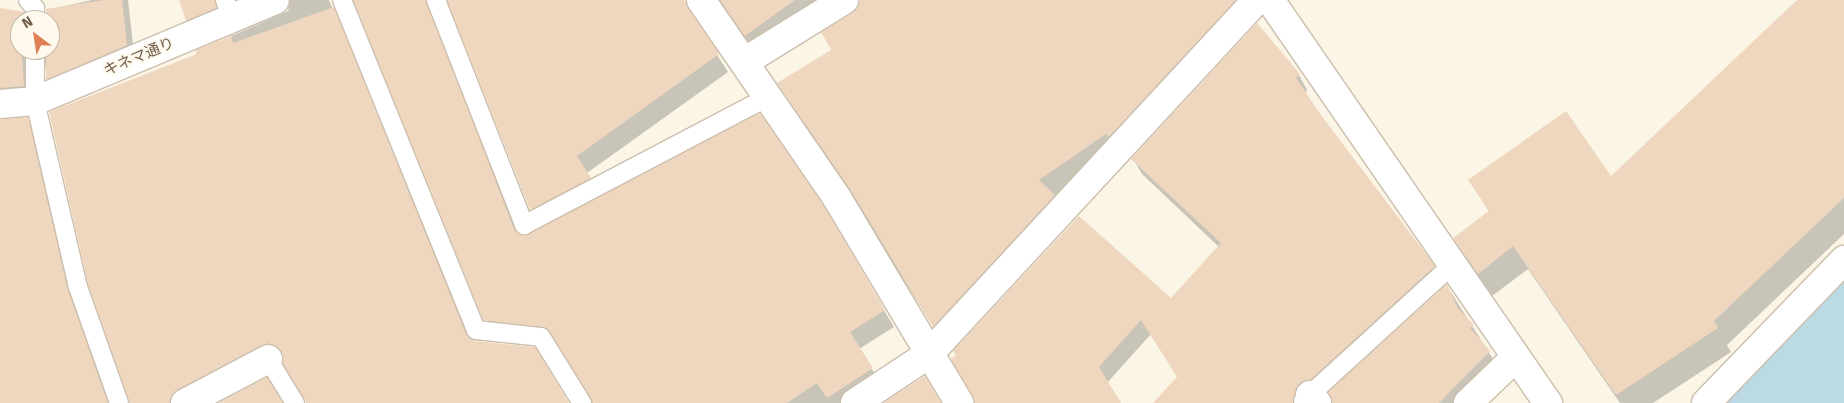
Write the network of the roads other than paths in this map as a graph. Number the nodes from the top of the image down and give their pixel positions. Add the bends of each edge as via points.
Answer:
1 (28, 0) edge
2 (275, 0) edge
3 (342, 0) edge
4 (436, 0) edge
5 (701, 0) edge
6 (844, 0) edge
7 (1257, 0) edge
8 (1270, 0) edge
9 (229, 9) edge
10 (35, 10) edge
11 (35, 60) edge
12 (744, 62) junction
13 (768, 97) junction
14 (35, 101) junction
15 (0, 104) edge
16 (1844, 260) edge
17 (1452, 265) junction
18 (929, 354) junction
19 (1516, 357) junction
20 (268, 359) joint
21 (1309, 400) edge
22 (119, 403) edge
23 (186, 403) edge
24 (296, 403) edge
25 (582, 403) edge
26 (854, 403) edge
27 (959, 403) edge
28 (1468, 403) edge
29 (1548, 403) edge
30 (1706, 403) edge

1 - 10 lane
2 - 9 street, キネマ通り
3 - 25 lane via 476,330 542,337
4 - 13 lane via 524,225
5 - 12 street
6 - 12 street
7 - 18 street
8 - 17 street
9 - 14 street, キネマ通り
11 - 14 lane
12 - 13 street
13 - 18 street via 837,198
14 - 15 street, キネマ通り
14 - 22 lane via 78,287
16 - 30 street
17 - 19 street
17 - 21 lane
18 - 26 street
18 - 27 street
19 - 28 street
19 - 29 street
20 - 23 street
20 - 24 lane

